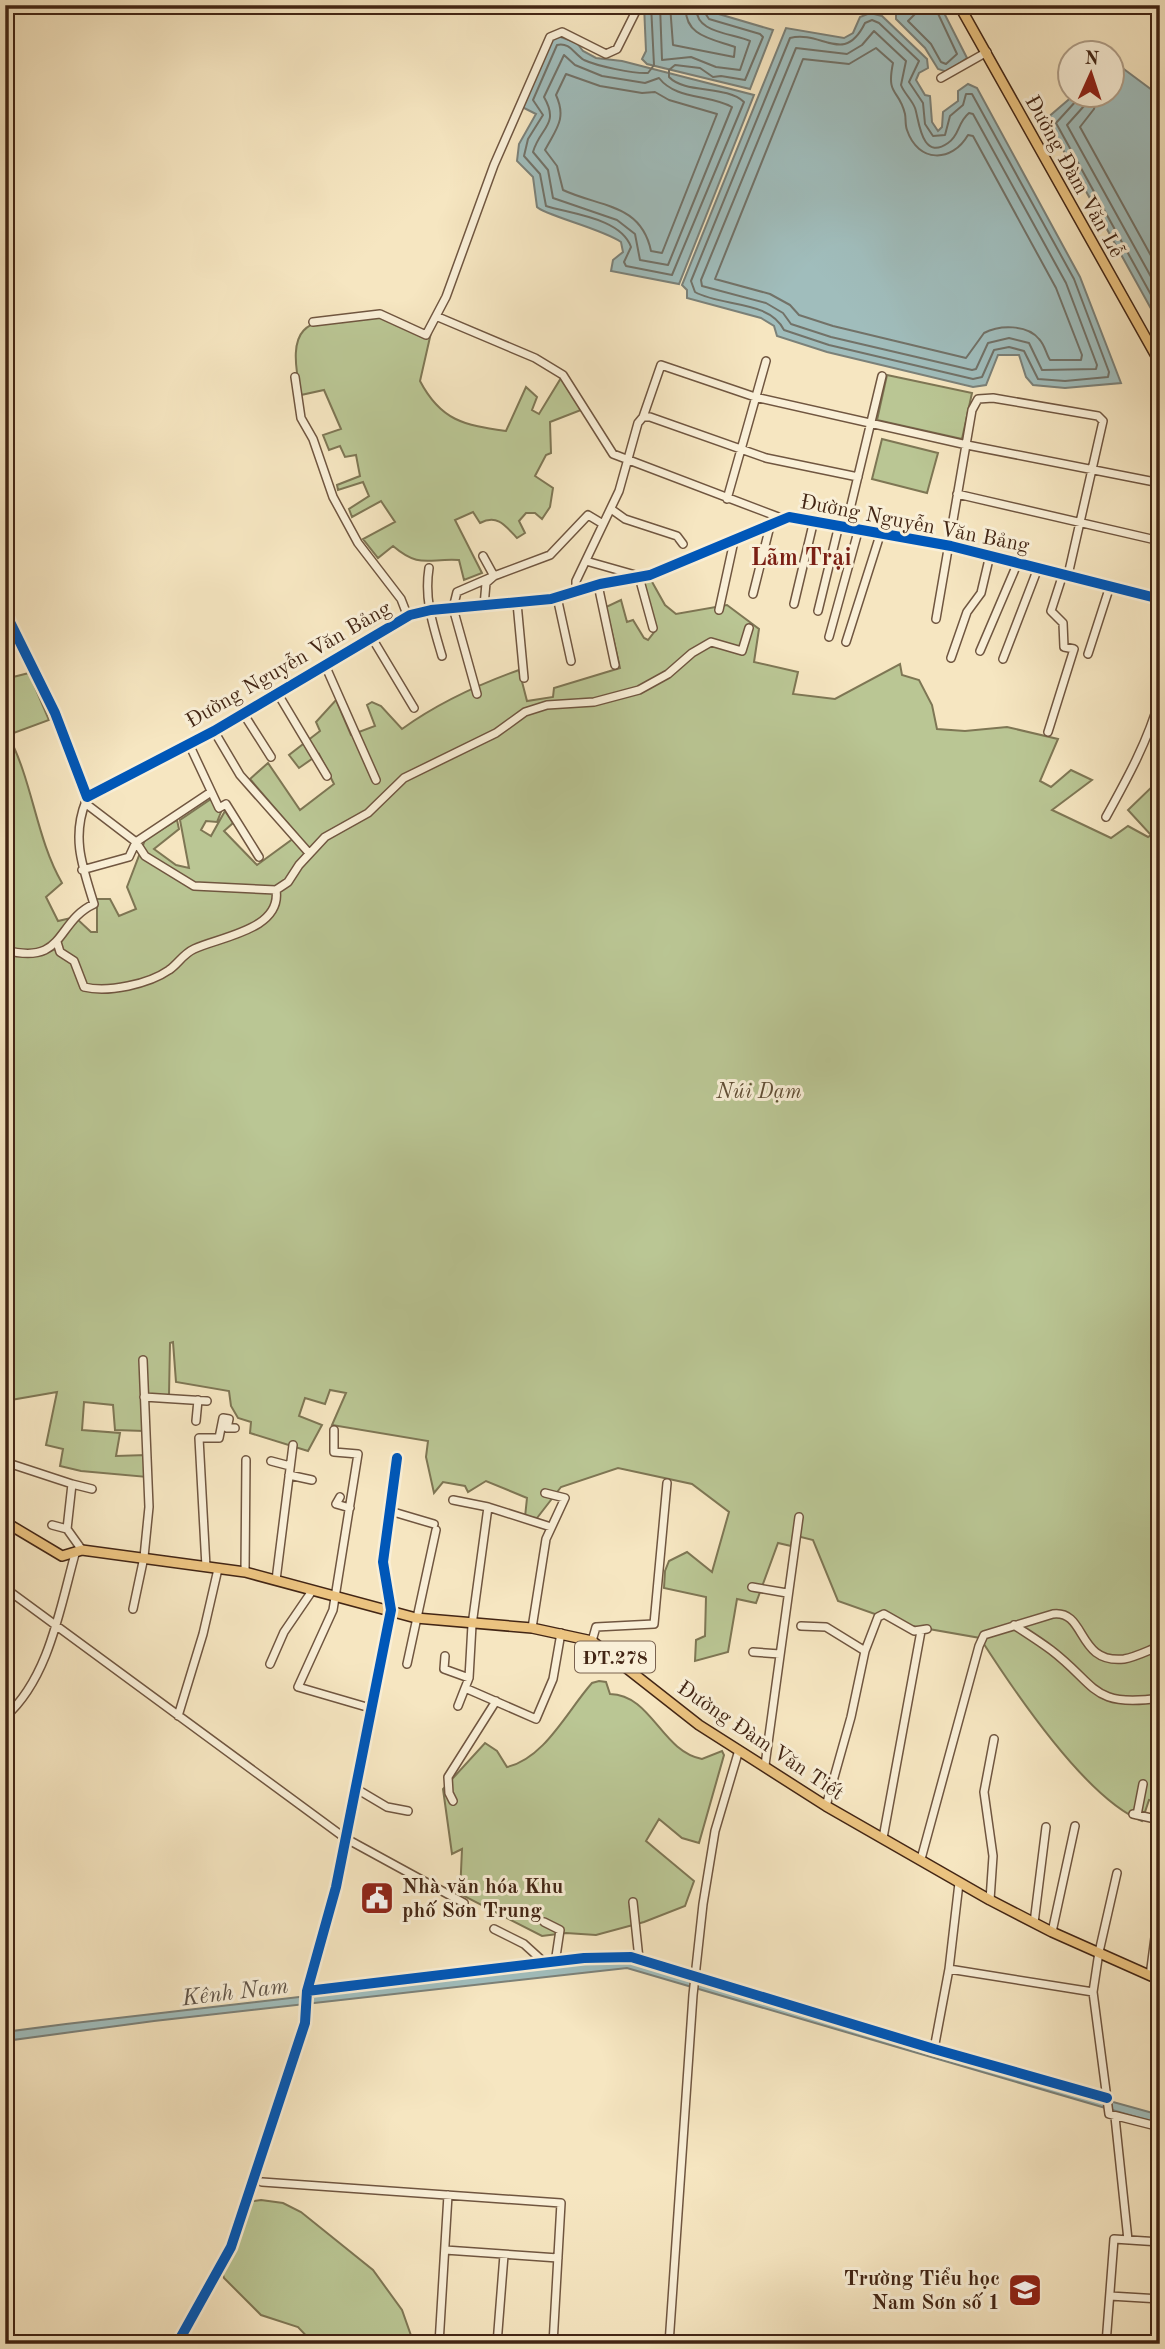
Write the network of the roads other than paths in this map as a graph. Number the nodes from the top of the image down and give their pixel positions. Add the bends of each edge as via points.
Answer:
1 (639, 5) edge
2 (959, 5) edge
3 (987, 52) junction
4 (941, 78) dead end
5 (438, 317) junction
6 (313, 322) dead end
7 (766, 361) dead end
8 (1160, 363) edge
9 (882, 376) dead end
10 (295, 377) dead end
11 (755, 397) junction
12 (643, 417) junction
13 (872, 423) junction
14 (967, 445) junction
15 (741, 449) junction
16 (630, 461) junction
17 (1094, 469) junction
18 (858, 477) junction
19 (1160, 483) edge
20 (957, 494) junction
21 (727, 499) junction
22 (611, 509) junction
23 (782, 518) junction
24 (814, 520) junction
25 (771, 522) junction
26 (1081, 523) junction
27 (603, 524) junction
28 (842, 525) junction
29 (859, 528) junction
30 (881, 533) junction
31 (733, 541) junction
32 (1160, 541) edge
33 (683, 544) dead end
34 (951, 546) junction
35 (483, 555) dead end
36 (990, 555) junction
37 (586, 561) junction
38 (1018, 562) junction
39 (429, 568) dead end
40 (1038, 568) junction
41 (1065, 574) junction
42 (494, 576) junction
43 (640, 577) junction
44 (598, 585) junction
45 (1110, 586) junction
46 (576, 592) junction
47 (752, 594) dead end
48 (557, 597) junction
49 (1160, 598) edge
50 (517, 603) junction
51 (794, 604) dead end
52 (484, 606) junction
53 (453, 608) junction
54 (428, 610) junction
55 (719, 610) dead end
56 (818, 611) dead end
57 (5, 612) edge
58 (408, 617) junction
59 (936, 619) dead end
60 (653, 628) dead end
61 (750, 628) dead end
62 (829, 637) dead end
63 (372, 638) junction
64 (846, 642) dead end
65 (980, 651) dead end
66 (1088, 654) dead end
67 (442, 656) dead end
68 (951, 657) dead end
69 (1003, 659) dead end
70 (571, 661) dead end
71 (326, 665) junction
72 (615, 665) dead end
73 (524, 678) dead end
74 (278, 694) junction
75 (477, 694) dead end
76 (1160, 698) edge
77 (414, 708) dead end
78 (243, 713) junction
79 (214, 730) junction
80 (1048, 732) dead end
81 (189, 744) junction
82 (271, 757) dead end
83 (327, 776) dead end
84 (376, 780) dead end
85 (211, 792) junction
86 (86, 800) junction
87 (1106, 817) dead end
88 (5, 837) edge
89 (136, 842) junction
90 (309, 853) junction
91 (259, 857) dead end
92 (82, 870) junction
93 (276, 890) junction
94 (5, 896) edge
95 (57, 942) junction
96 (5, 950) edge
97 (143, 1360) dead end
98 (144, 1397) junction
99 (196, 1421) dead end
100 (236, 1429) dead end
101 (334, 1430) dead end
102 (293, 1445) dead end
103 (397, 1458) dead end
104 (246, 1460) dead end
105 (271, 1461) dead end
106 (5, 1462) edge
107 (290, 1466) junction
108 (289, 1475) junction
109 (312, 1480) dead end
110 (667, 1483) dead end
111 (72, 1484) junction
112 (92, 1489) dead end
113 (545, 1493) dead end
114 (340, 1497) dead end
115 (453, 1500) dead end
116 (488, 1507) junction
117 (350, 1508) junction
118 (390, 1511) junction
119 (799, 1517) dead end
120 (5, 1522) edge
121 (52, 1525) dead end
122 (551, 1527) junction
123 (66, 1529) junction
124 (78, 1552) junction
125 (144, 1557) junction
126 (206, 1567) junction
127 (218, 1569) junction
128 (246, 1572) junction
129 (276, 1580) junction
130 (752, 1587) dead end
131 (5, 1588) edge
132 (312, 1591) junction
133 (787, 1593) junction
134 (336, 1598) junction
135 (133, 1609) dead end
136 (391, 1610) junction
137 (416, 1618) junction
138 (55, 1624) junction
139 (472, 1625) junction
140 (1014, 1625) junction
141 (802, 1626) dead end
142 (531, 1629) junction
143 (561, 1633) junction
144 (592, 1642) junction
145 (1160, 1646) edge
146 (865, 1651) junction
147 (753, 1652) dead end
148 (780, 1654) junction
149 (446, 1656) dead end
150 (270, 1664) dead end
151 (407, 1664) dead end
152 (469, 1678) junction
153 (465, 1688) junction
154 (1160, 1699) edge
155 (496, 1701) junction
156 (458, 1706) dead end
157 (370, 1708) junction
158 (178, 1716) junction
159 (5, 1717) edge
160 (994, 1739) dead end
161 (739, 1750) junction
162 (765, 1765) junction
163 (1143, 1784) dead end
164 (355, 1788) junction
165 (453, 1801) dead end
166 (826, 1806) junction
167 (408, 1811) dead end
168 (1160, 1820) edge
169 (1075, 1826) dead end
170 (1046, 1827) dead end
171 (345, 1838) junction
172 (883, 1838) junction
173 (921, 1859) junction
174 (1117, 1873) dead end
175 (959, 1883) junction
176 (1160, 1899) edge
177 (990, 1900) junction
178 (633, 1902) dead end
179 (464, 1903) dead end
180 (544, 1922) dead end
181 (1034, 1923) junction
182 (494, 1929) dead end
183 (1052, 1932) junction
184 (1098, 1952) junction
185 (639, 1959) junction
186 (555, 1962) junction
187 (546, 1964) junction
188 (949, 1969) junction
189 (695, 1976) junction
190 (1150, 1976) junction
191 (1160, 1980) edge
192 (307, 1991) junction
193 (1093, 1992) junction
194 (934, 2049) junction
195 (1107, 2098) junction
196 (1112, 2115) junction
197 (1160, 2127) edge
198 (262, 2182) dead end
199 (448, 2195) junction
200 (1128, 2240) junction
201 (1160, 2242) edge
202 (445, 2250) junction
203 (504, 2255) junction
204 (558, 2259) junction
205 (1110, 2296) junction
206 (1160, 2300) edge
207 (177, 2344) edge
208 (439, 2344) edge
209 (498, 2344) edge
210 (553, 2344) edge
211 (669, 2344) edge
212 (1106, 2344) edge

1 - 5 street via 611,54 562,32 550,37 494,165
2 - 3 main road, Đường Đàm Văn Lễ
3 - 4 street
3 - 8 main road, Đường Đàm Văn Lễ
5 - 6 street via 426,334 380,314
5 - 16 street via 557,370 570,383 607,449
7 - 11 street
9 - 13 street
10 - 58 street via 301,418 333,498 358,542 401,599
11 - 12 street via 661,365
11 - 13 street
11 - 15 street
12 - 15 street
12 - 16 street
13 - 14 street
13 - 18 street
14 - 17 street
14 - 17 street via 972,410 980,398 1098,416 1103,421
14 - 20 street
15 - 18 street
15 - 21 street
16 - 21 street
16 - 22 street
17 - 19 street
17 - 26 street
18 - 28 street
20 - 26 street
20 - 34 street
21 - 23 street
22 - 27 street
22 - 33 street via 625,519 677,536
23 - 24 street, Đường Nguyễn Văn Bảng
23 - 25 street, Đường Nguyễn Văn Bảng
24 - 28 street, Đường Nguyễn Văn Bảng
24 - 51 street
25 - 31 street, Đường Nguyễn Văn Bảng
25 - 47 street
26 - 32 street
26 - 41 street
27 - 37 street
27 - 42 street via 587,514 550,555
28 - 29 street, Đường Nguyễn Văn Bảng
28 - 56 street
29 - 30 street, Đường Nguyễn Văn Bảng
29 - 62 street
30 - 34 street, Đường Nguyễn Văn Bảng
30 - 64 street
31 - 43 street, Đường Nguyễn Văn Bảng
31 - 55 street
34 - 36 street, Đường Nguyễn Văn Bảng
34 - 59 street
35 - 42 street
36 - 38 street, Đường Nguyễn Văn Bảng
36 - 68 street via 981,593 967,612
37 - 43 street
37 - 46 street
38 - 40 street, Đường Nguyễn Văn Bảng
38 - 65 street
39 - 54 street
40 - 41 street, Đường Nguyễn Văn Bảng
40 - 69 street
41 - 45 street, Đường Nguyễn Văn Bảng
41 - 80 street via 1051,611 1063,623 1064,647 1074,649
42 - 52 street via 486,583
42 - 53 street via 457,592
43 - 44 street, Đường Nguyễn Văn Bảng
43 - 60 street
44 - 46 street, Đường Nguyễn Văn Bảng
44 - 72 street
45 - 49 street, Đường Nguyễn Văn Bảng
45 - 66 street
46 - 48 street, Đường Nguyễn Văn Bảng
48 - 50 street, Đường Nguyễn Văn Bảng
48 - 70 street
50 - 52 street, Đường Nguyễn Văn Bảng
50 - 73 street
52 - 53 street, Đường Nguyễn Văn Bảng
53 - 54 street, Đường Nguyễn Văn Bảng
53 - 75 street
54 - 58 street, Đường Nguyễn Văn Bảng
54 - 67 street
57 - 86 street via 55,713
58 - 63 street, Đường Nguyễn Văn Bảng
61 - 90 street via 742,651 719,643 704,644 668,674 631,693 524,712 496,733 404,778 368,813 325,837
63 - 71 street, Đường Nguyễn Văn Bảng
63 - 77 street
71 - 74 street, Đường Nguyễn Văn Bảng
71 - 84 street
74 - 78 street, Đường Nguyễn Văn Bảng
74 - 83 street
76 - 87 street via 1135,763
78 - 79 street, Đường Nguyễn Văn Bảng
78 - 82 street
79 - 81 street, Đường Nguyễn Văn Bảng
79 - 90 street via 240,775
81 - 85 street
81 - 86 street, Đường Nguyễn Văn Bảng
85 - 89 street
85 - 91 street via 219,807 226,804
86 - 89 street
86 - 92 street via 78,837
88 - 94 street via 10,854
89 - 92 street via 129,857
89 - 93 street via 145,856 194,886
90 - 93 street via 288,882
92 - 95 street via 94,904 79,914
93 - 95 street via 274,906 261,922 193,949 163,974 138,983 84,987 74,961 60,951
95 - 96 street via 35,953
97 - 98 street
98 - 99 street via 203,1400
98 - 125 street via 149,1440
100 - 126 street via 227,1428 229,1419 223,1418 219,1437 199,1438
101 - 117 street via 334,1452 358,1454
102 - 107 street
103 - 118 street
104 - 128 street
105 - 107 street
106 - 111 street
107 - 108 street
108 - 109 street
108 - 129 street
110 - 144 street via 654,1624 596,1627
111 - 112 street
111 - 123 street
113 - 122 street via 565,1498
114 - 117 street via 336,1504
115 - 116 street
116 - 122 street
116 - 139 street
117 - 134 street
118 - 136 street via 383,1562
118 - 137 street via 435,1527
119 - 133 street
120 - 124 main road, Đường Đàm Văn Tiết / ĐT.278 via 56,1554
121 - 123 street
122 - 142 street
123 - 124 street
124 - 125 main road, Đường Đàm Văn Tiết / ĐT.278
124 - 138 street
125 - 126 main road, Đường Đàm Văn Tiết / ĐT.278
125 - 135 street
126 - 127 main road, Đường Đàm Văn Tiết / ĐT.278
127 - 128 main road, Đường Đàm Văn Tiết / ĐT.278
127 - 158 street
128 - 129 main road, Đường Đàm Văn Tiết / ĐT.278
129 - 132 main road, Đường Đàm Văn Tiết / ĐT.278
130 - 133 street
131 - 138 street
132 - 134 main road, Đường Đàm Văn Tiết / ĐT.278
132 - 150 street via 284,1632
133 - 148 street
134 - 136 main road, Đường Đàm Văn Tiết / ĐT.278
134 - 157 street via 298,1686
136 - 137 main road, Đường Đàm Văn Tiết / ĐT.278
136 - 157 street
137 - 139 main road, Đường Đàm Văn Tiết / ĐT.278
137 - 151 street
138 - 158 street
138 - 159 street via 26,1696
139 - 142 main road, Đường Đàm Văn Tiết / ĐT.278
139 - 152 street
140 - 145 street via 1064,1613 1090,1651 1110,1658 1128,1658
140 - 154 street via 1052,1651 1087,1686 1116,1700
140 - 173 street via 984,1635 979,1646
141 - 146 street via 827,1628
142 - 143 main road, Đường Đàm Văn Tiết / ĐT.278
143 - 144 main road, Đường Đàm Văn Tiết / ĐT.278
143 - 155 street via 553,1679 536,1719
144 - 161 main road, Đường Đàm Văn Tiết / ĐT.278 via 699,1725
146 - 166 street
146 - 172 street via 881,1614 914,1631 924,1630
147 - 148 street
148 - 162 street
149 - 152 street via 444,1669
152 - 153 street
153 - 155 street
153 - 156 street
155 - 165 street via 448,1777
157 - 164 street
158 - 171 street
160 - 177 street via 984,1792 993,1856
161 - 162 main road, Đường Đàm Văn Tiết / ĐT.278
161 - 189 street via 710,1856
162 - 166 main road, Đường Đàm Văn Tiết / ĐT.278
163 - 168 street via 1135,1814
164 - 167 street via 387,1807
164 - 171 street
166 - 172 main road, Đường Đàm Văn Tiết / ĐT.278
169 - 183 street
170 - 181 street
171 - 179 street
171 - 192 street
172 - 173 main road, Đường Đàm Văn Tiết / ĐT.278
173 - 175 main road, Đường Đàm Văn Tiết / ĐT.278
174 - 184 street
175 - 177 main road, Đường Đàm Văn Tiết / ĐT.278
175 - 188 street
176 - 190 street
177 - 181 main road, Đường Đàm Văn Tiết / ĐT.278
178 - 185 street
180 - 186 street via 560,1930
181 - 183 main road, Đường Đàm Văn Tiết / ĐT.278
182 - 187 street via 524,1944
183 - 184 main road, Đường Đàm Văn Tiết / ĐT.278
184 - 190 main road, Đường Đàm Văn Tiết / ĐT.278
184 - 193 street
185 - 186 street via 611,1956
185 - 189 street
186 - 187 street
187 - 192 street
188 - 193 street
188 - 194 street
189 - 194 street
189 - 211 street
190 - 191 main road, Đường Đàm Văn Tiết / ĐT.278
192 - 207 street via 305,2023 231,2247
193 - 195 street
194 - 195 street
195 - 196 street
196 - 197 street
196 - 200 street
198 - 199 street
199 - 202 street
199 - 204 street via 561,2203
200 - 201 street
200 - 205 street via 1114,2239
202 - 203 street
202 - 208 street
203 - 204 street
203 - 209 street
204 - 210 street
205 - 206 street
205 - 212 street

